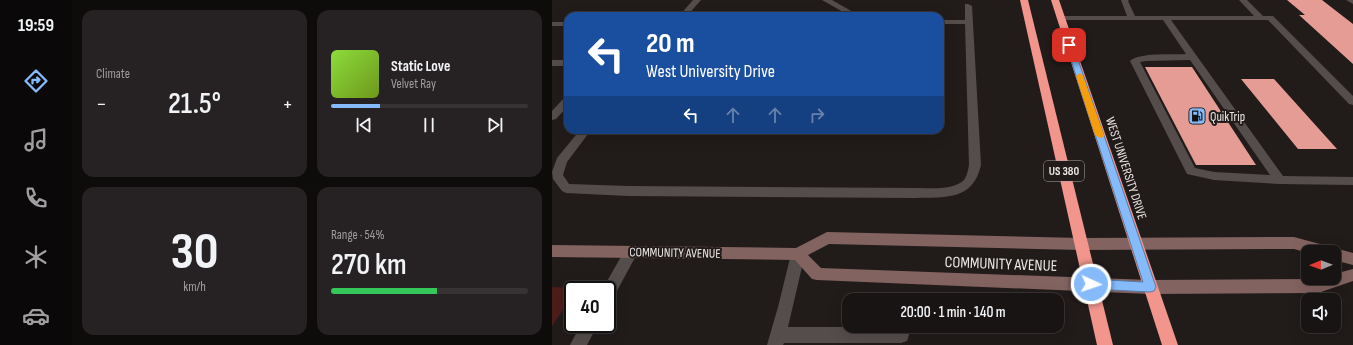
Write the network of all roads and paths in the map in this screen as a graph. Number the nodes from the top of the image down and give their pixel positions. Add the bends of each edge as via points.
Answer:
1 (697, 0) edge
2 (826, 0) edge
3 (1024, 0) edge
4 (1054, 0) edge
5 (1125, 0) edge
6 (1243, 0) edge
7 (1350, 0) edge
8 (1353, 2) edge
9 (968, 6) dead end
10 (686, 12) edge
11 (848, 12) edge
12 (1060, 18) junction
13 (1132, 18) junction
14 (1165, 18) junction
15 (1261, 18) junction
16 (944, 22) edge
17 (969, 22) junction
18 (552, 24) edge
19 (564, 24) edge
20 (1194, 57) junction
21 (552, 63) edge
22 (564, 63) edge
23 (1353, 102) edge
24 (564, 107) edge
25 (552, 117) edge
26 (583, 134) edge
27 (1280, 180) junction
28 (1353, 181) edge
29 (1135, 243) junction
30 (1081, 244) junction
31 (1301, 245) edge
32 (552, 251) edge
33 (631, 252) junction
34 (798, 254) junction
35 (1341, 256) edge
36 (1353, 259) edge
37 (1353, 275) edge
38 (614, 281) edge
39 (1091, 284) junction
40 (1150, 287) junction
41 (585, 333) edge
42 (901, 335) dead end
43 (777, 340) edge
44 (578, 345) edge
45 (1105, 345) edge
46 (1170, 345) edge

1 - 10 street
2 - 11 street
3 - 30 highway, US 380
4 - 12 highway, WEST UNIVERSITY DRIVE
5 - 13 street
6 - 15 street
7 - 8 street
9 - 17 street
12 - 13 street
12 - 29 highway, WEST UNIVERSITY DRIVE
13 - 14 street
14 - 15 street
14 - 20 street
15 - 23 street via 1270,18
16 - 17 street
17 - 26 street via 975,165 971,179 962,187 950,191 634,191 566,188 557,176 561,161
18 - 19 street
20 - 27 street
20 - 27 street via 1145,58 1135,61 1191,171 1214,176
21 - 22 street
24 - 25 street
27 - 28 street
29 - 30 street, COMMUNITY AVENUE
29 - 31 street, COMMUNITY AVENUE
29 - 40 highway, WEST UNIVERSITY DRIVE
30 - 34 street, COMMUNITY AVENUE via 828,238
30 - 39 highway, US 380
32 - 33 street, COMMUNITY AVENUE
33 - 34 street, COMMUNITY AVENUE
33 - 38 street
34 - 39 street, COMMUNITY AVENUE via 817,274
34 - 43 street
35 - 36 street
37 - 40 street, COMMUNITY AVENUE via 1318,286
39 - 40 street, COMMUNITY AVENUE
39 - 45 highway, US 380
40 - 46 highway, WEST UNIVERSITY DRIVE
41 - 44 street
42 - 43 street

